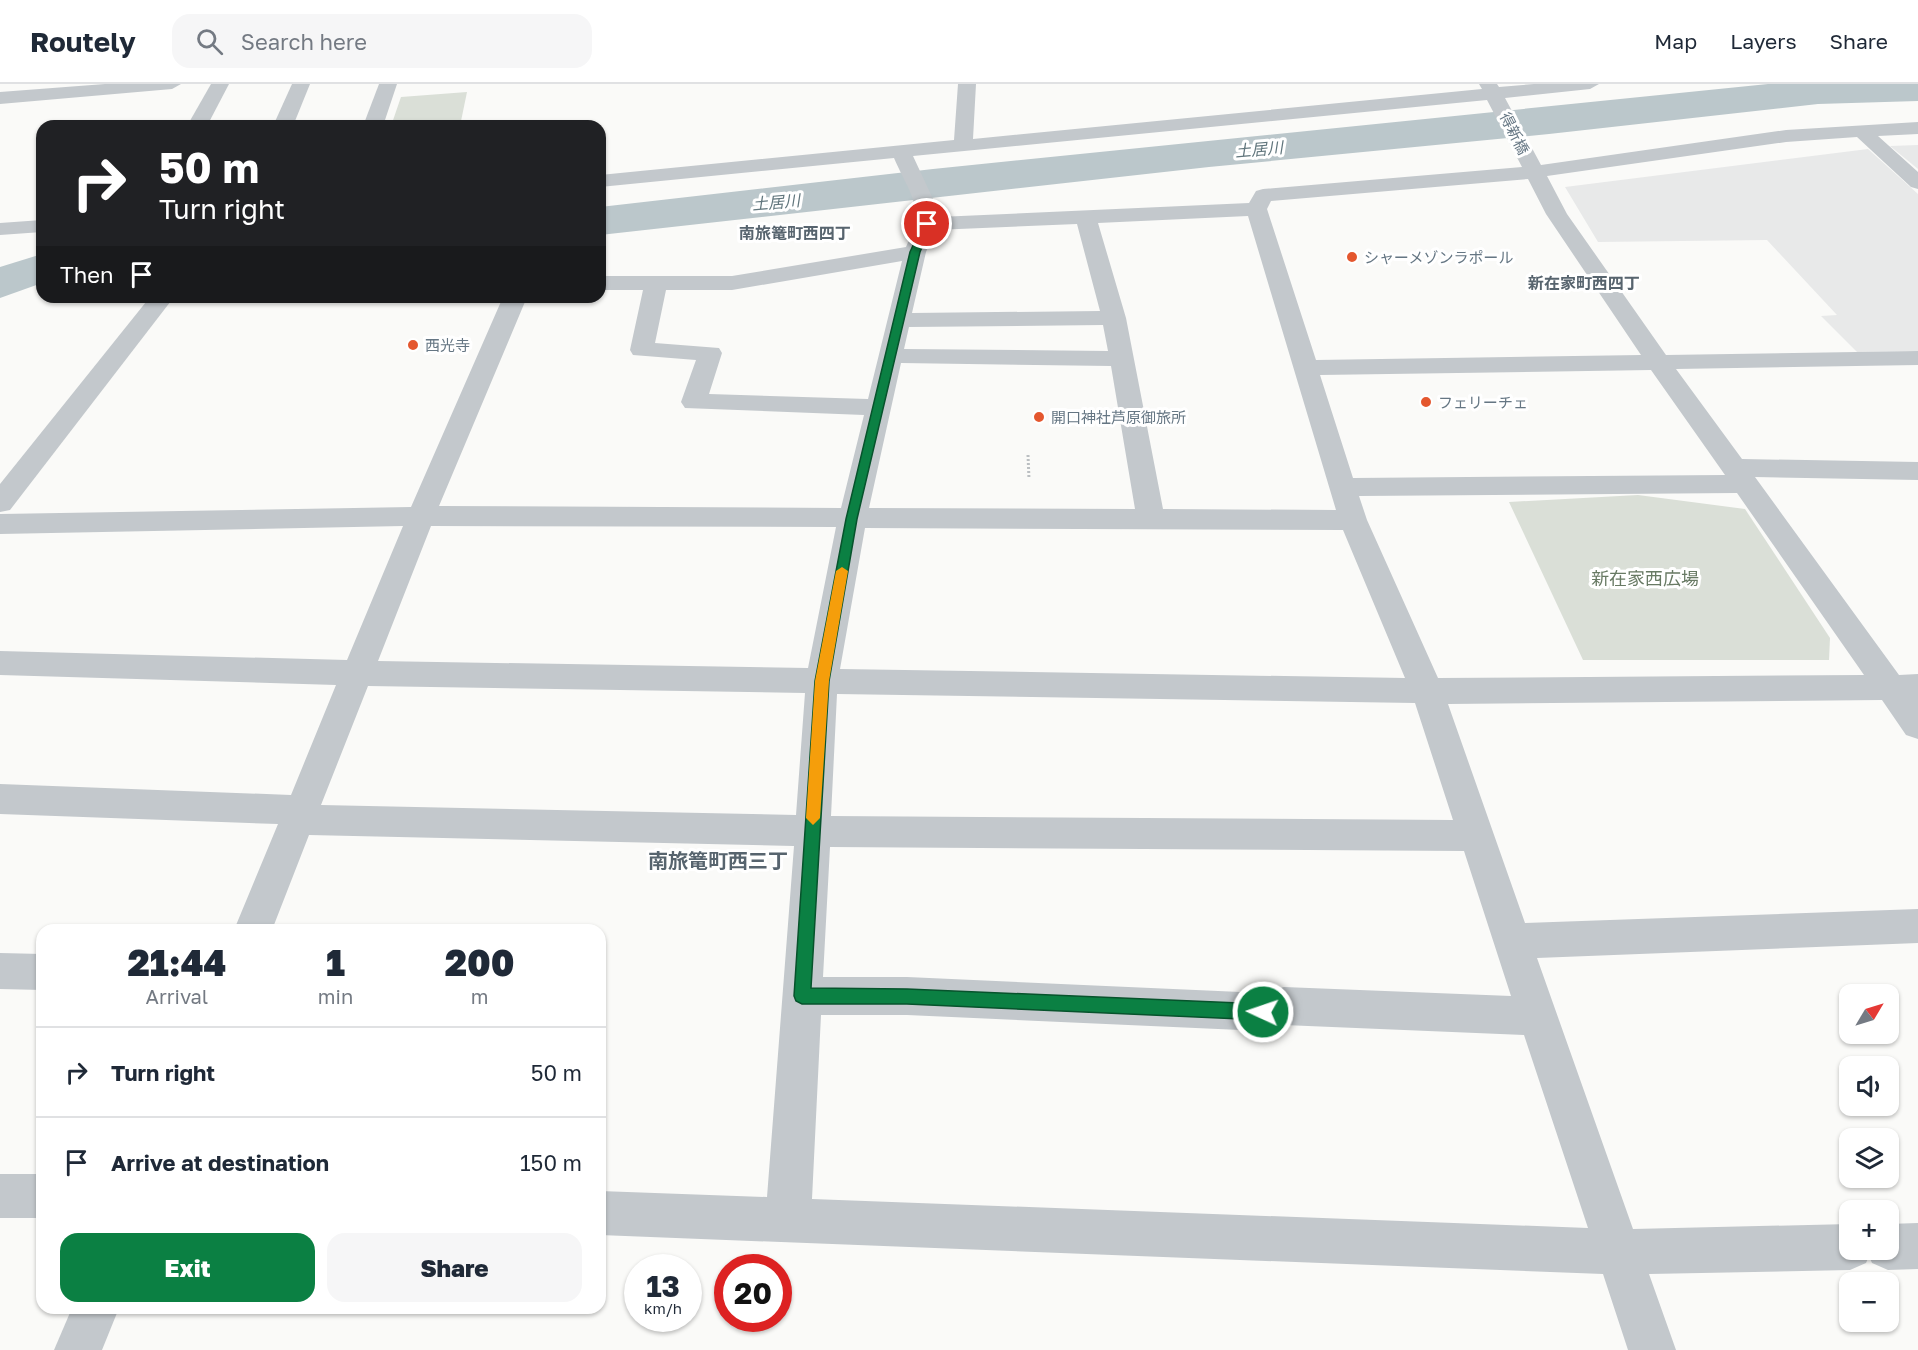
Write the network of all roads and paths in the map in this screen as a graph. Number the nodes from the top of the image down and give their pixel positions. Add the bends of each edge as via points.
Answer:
1 (172, 84) edge
2 (220, 84) edge
3 (301, 84) edge
4 (388, 84) edge
5 (968, 84) edge
6 (1590, 84) edge
7 (1492, 89) edge
8 (0, 98) edge
9 (200, 120) edge
10 (286, 120) edge
11 (375, 120) edge
12 (1918, 128) edge
13 (1861, 131) junction
14 (963, 145) junction
15 (903, 157) junction
16 (1535, 172) junction
17 (606, 181) edge
18 (1918, 183) edge
19 (1256, 209) junction
20 (1086, 217) junction
21 (928, 218) junction
22 (36, 227) edge
23 (0, 230) edge
24 (915, 252) junction
25 (606, 283) edge
26 (656, 283) junction
27 (157, 303) edge
28 (512, 303) edge
29 (1114, 318) junction
30 (899, 320) junction
31 (890, 356) junction
32 (1918, 358) edge
33 (1121, 359) junction
34 (1657, 360) junction
35 (1306, 368) junction
36 (878, 407) junction
37 (1918, 471) edge
38 (1740, 476) junction
39 (1343, 487) junction
40 (0, 503) edge
41 (421, 516) junction
42 (852, 519) junction
43 (1151, 519) junction
44 (1353, 520) junction
45 (0, 524) edge
46 (0, 663) edge
47 (358, 673) junction
48 (822, 681) junction
49 (1905, 688) edge
50 (1426, 691) junction
51 (1918, 726) edge
52 (0, 799) edge
53 (300, 815) junction
54 (812, 831) junction
55 (1476, 836) junction
56 (255, 924) edge
57 (1918, 926) edge
58 (1513, 941) junction
59 (0, 971) edge
60 (36, 972) edge
61 (802, 996) junction
62 (1538, 1016) junction
63 (0, 1196) edge
64 (36, 1196) edge
65 (606, 1213) edge
66 (788, 1220) junction
67 (1918, 1246) edge
68 (1839, 1247) edge
69 (1899, 1247) edge
70 (1618, 1252) junction
71 (93, 1314) edge
72 (78, 1350) edge
73 (1652, 1350) edge

1 - 8 street
2 - 9 street
3 - 10 street
4 - 11 street
5 - 14 street
6 - 7 street
7 - 14 street
7 - 16 street, 得新橋
12 - 13 street
13 - 16 street via 1786,135
13 - 18 street
14 - 15 street
15 - 17 street
15 - 21 street
16 - 19 street via 1263,195
16 - 34 street, 得新橋 via 1557,214
19 - 20 street
19 - 35 street
20 - 21 street
20 - 29 street
21 - 24 street
22 - 23 street
24 - 26 street via 732,284
24 - 30 street
25 - 26 street
26 - 36 street via 642,350 710,353 694,402
27 - 40 street
28 - 41 street
29 - 30 street
29 - 33 street
30 - 31 street
31 - 33 street
31 - 36 street
32 - 34 street
33 - 43 street
34 - 35 street
34 - 38 street, 得新橋
35 - 39 street
36 - 42 street
37 - 38 street
38 - 39 street
38 - 49 street, 得新橋
39 - 44 street
41 - 42 street
41 - 45 street
41 - 47 street
42 - 43 street
42 - 48 street
43 - 44 street
44 - 50 street
46 - 47 street
47 - 48 street
47 - 53 street
48 - 50 street
48 - 54 street
49 - 50 street
49 - 51 street, 得新橋
50 - 55 street
52 - 53 street
53 - 54 street
53 - 56 street
54 - 55 street
54 - 61 street
55 - 58 street
57 - 58 street
58 - 62 street
59 - 60 street
61 - 62 street via 907,996 1263,1012 1284,1006
61 - 66 street
62 - 70 street
63 - 64 street
65 - 66 street
66 - 70 street
67 - 69 street
68 - 70 street
70 - 73 street
71 - 72 street

